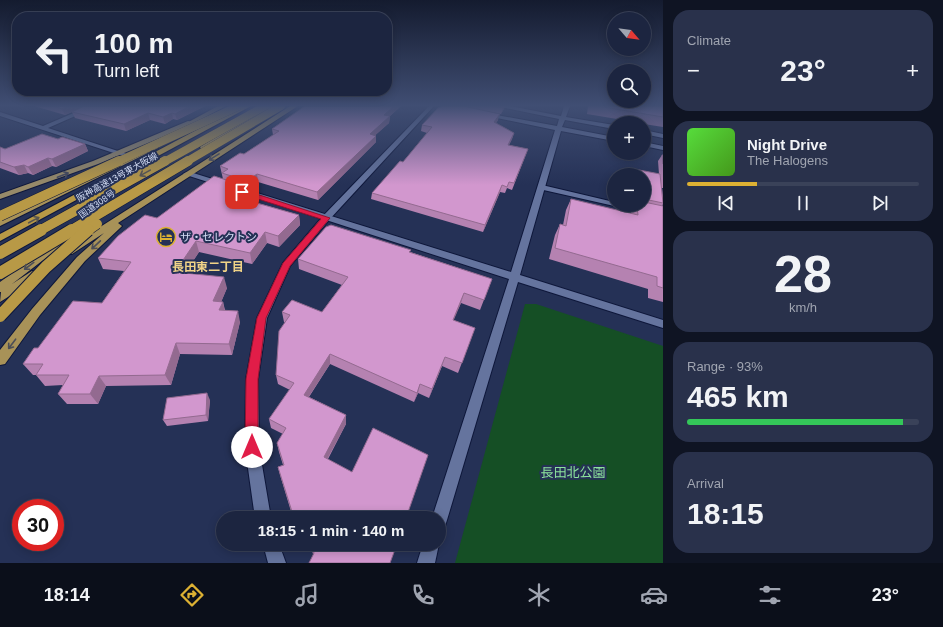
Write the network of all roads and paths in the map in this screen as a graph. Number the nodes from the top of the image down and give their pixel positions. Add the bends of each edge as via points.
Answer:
1 (55, 132) edge
2 (165, 132) edge
3 (173, 132) edge
4 (182, 132) edge
5 (183, 132) edge
6 (199, 132) edge
7 (218, 132) edge
8 (229, 132) edge
9 (238, 132) edge
10 (253, 132) edge
11 (407, 132) edge
12 (558, 132) edge
13 (580, 132) edge
14 (651, 133) edge
15 (663, 136) edge
16 (607, 138) edge
17 (651, 145) edge
18 (663, 148) edge
19 (119, 153) junction
20 (128, 156) junction
21 (186, 174) junction
22 (162, 178) junction
23 (542, 187) junction
24 (158, 193) junction
25 (0, 197) edge
26 (607, 202) edge
27 (650, 212) edge
28 (0, 215) edge
29 (663, 215) edge
30 (326, 218) junction
31 (0, 222) edge
32 (0, 238) edge
33 (0, 253) edge
34 (0, 273) edge
35 (514, 277) junction
36 (0, 288) edge
37 (0, 298) edge
38 (0, 316) edge
39 (663, 324) edge
40 (0, 360) edge
41 (262, 511) edge
42 (442, 511) edge
43 (273, 551) edge
44 (430, 551) edge
45 (277, 563) edge
46 (426, 563) edge

1 - 19 street
2 - 19 main road
3 - 20 highway
4 - 28 highway, bridge
5 - 31 highway, 国道308号
32 -> 6 highway, 阪神高速13号東大阪線
7 -> 33 highway, 阪神高速13号東大阪線, bridge
8 -> 36 highway, 国道308号 via 131,192
9 - 22 highway, bridge
10 -> 21 highway
11 - 30 street
12 - 23 street
13 - 16 street
14 - 15 street
17 - 18 street
19 - 20 street
25 -> 19 main road
20 - 31 highway
21 - 24 highway
21 - 30 street
22 - 34 highway, bridge
22 - 38 highway, bridge via 93,226 57,256
23 - 26 street
23 - 35 street
24 - 37 highway
24 -> 40 highway via 121,222 81,259
27 - 29 street
30 - 35 street
30 - 41 street via 286,265 262,318 252,379 252,447
35 - 39 street
35 - 42 street
43 - 45 street
44 - 46 street

